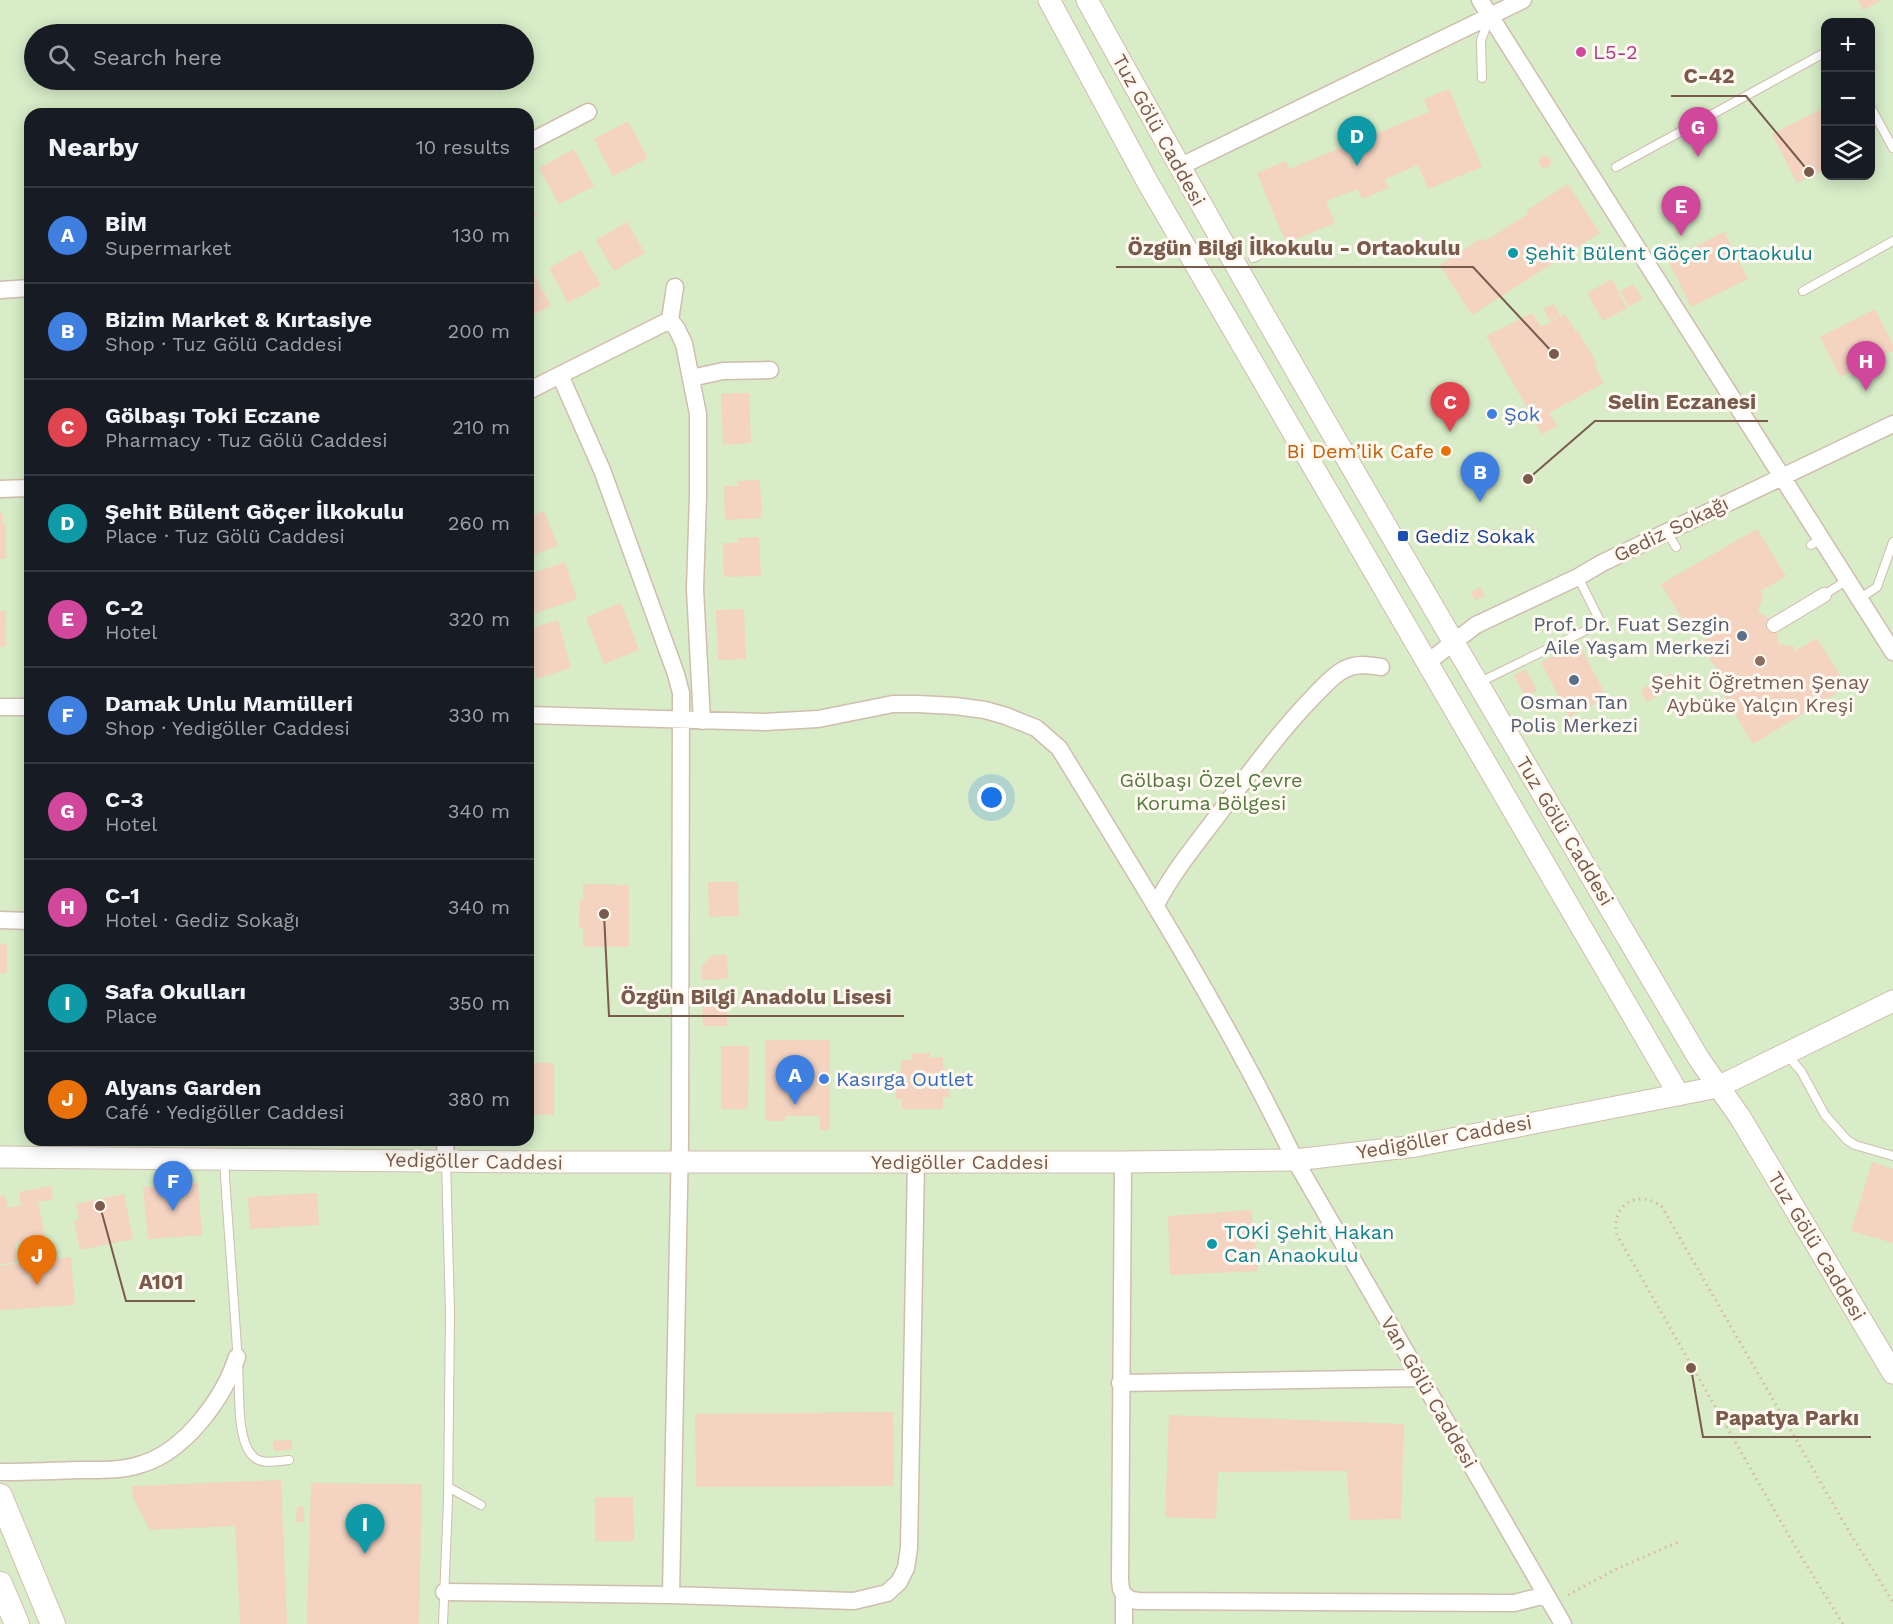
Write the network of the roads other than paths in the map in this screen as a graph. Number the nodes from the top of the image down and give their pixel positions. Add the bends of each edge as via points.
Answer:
1 (1049, 0) edge
2 (1087, 0) edge
3 (1480, 0) edge
4 (1523, 0) edge
5 (1490, 16) junction
6 (1821, 55) edge
7 (1482, 78) dead end
8 (588, 112) dead end
9 (1875, 115) edge
10 (534, 140) edge
11 (1893, 148) edge
12 (1179, 167) junction
13 (1616, 167) dead end
14 (1893, 241) edge
15 (675, 287) dead end
16 (24, 288) edge
17 (0, 290) edge
18 (1803, 291) dead end
19 (670, 320) junction
20 (770, 370) dead end
21 (560, 375) junction
22 (691, 378) junction
23 (534, 388) edge
24 (1893, 424) edge
25 (1782, 477) junction
26 (24, 488) edge
27 (0, 489) edge
28 (1667, 532) junction
29 (1893, 542) edge
30 (1676, 547) dead end
31 (1578, 577) junction
32 (1847, 580) junction
33 (1824, 595) joint
34 (1859, 599) junction
35 (1774, 625) dead end
36 (1453, 642) junction
37 (1893, 652) edge
38 (1428, 662) junction
39 (1381, 667) dead end
40 (1478, 682) junction
41 (0, 707) edge
42 (24, 707) edge
43 (534, 715) edge
44 (681, 721) junction
45 (702, 722) junction
46 (1156, 905) junction
47 (0, 920) edge
48 (24, 921) edge
49 (1893, 1001) edge
50 (1786, 1054) junction
51 (1718, 1087) junction
52 (1678, 1095) junction
53 (445, 1150) edge
54 (1893, 1155) edge
55 (0, 1157) edge
56 (224, 1158) junction
57 (1295, 1160) junction
58 (916, 1161) junction
59 (680, 1162) junction
60 (1123, 1162) junction
61 (237, 1357) junction
62 (1893, 1373) edge
63 (1420, 1378) junction
64 (1120, 1383) junction
65 (289, 1460) dead end
66 (0, 1472) edge
67 (448, 1487) junction
68 (0, 1497) edge
69 (481, 1505) dead end
70 (0, 1584) edge
71 (444, 1592) junction
72 (671, 1594) junction
73 (1546, 1595) junction
74 (1124, 1596) junction
75 (48, 1613) edge
76 (15, 1620) edge
77 (442, 1624) edge
78 (1124, 1624) edge
79 (1563, 1624) edge

1 - 38 street, Tuz Gölü Caddesi via 1148,183
2 - 12 street, Tuz Gölü Caddesi
3 - 5 street
4 - 5 street
5 - 7 lane via 1481,40
5 - 12 street
5 - 25 street
6 - 13 lane
8 - 10 street
9 - 11 lane
12 - 36 street, Tuz Gölü Caddesi
14 - 18 lane
15 - 19 street
16 - 17 street
19 - 21 street
19 - 22 street via 684,344
20 - 22 street via 723,371
21 - 23 street
21 - 44 street via 600,465 676,674
22 - 45 street via 698,414 694,589
24 - 25 street, Gediz Sokağı
25 - 28 street, Gediz Sokağı
25 - 32 street via 1816,542
26 - 27 street
28 - 30 lane
28 - 31 street, Gediz Sokağı
29 - 34 lane via 1877,588
31 - 36 street, Gediz Sokağı via 1476,625
31 - 40 lane via 1601,622
32 - 33 lane
32 - 34 street
33 - 35 street
34 - 37 street
36 - 38 street, Gediz Sokağı
36 - 40 street, Tuz Gölü Caddesi
38 - 52 street, Tuz Gölü Caddesi
39 - 46 street via 1363,664 1345,669 1300,710 1203,835
40 - 51 street, Tuz Gölü Caddesi
41 - 42 street
43 - 44 street, Van Gölü Caddesi
44 - 45 street, Van Gölü Caddesi
44 - 59 street
45 - 46 street, Van Gölü Caddesi via 818,718 893,704 918,704 986,710 1036,728 1059,748
46 - 57 street, Van Gölü Caddesi via 1220,1016
47 - 48 street
49 - 50 street, Yedigöller Caddesi
50 - 51 street, Yedigöller Caddesi
50 - 54 lane via 1847,1140
51 - 52 street, Yedigöller Caddesi
51 - 62 street, Tuz Gölü Caddesi via 1740,1117
52 - 57 street, Yedigöller Caddesi via 1416,1146
53 - 56 street, Yedigöller Caddesi
53 - 59 street, Yedigöller Caddesi
53 - 67 lane via 450,1313
55 - 56 street, Yedigöller Caddesi
56 - 61 lane
57 - 60 street, Yedigöller Caddesi
57 - 63 street, Van Gölü Caddesi
58 - 59 street, Yedigöller Caddesi
58 - 60 street, Yedigöller Caddesi
58 - 72 street via 909,1548 899,1582 887,1593 854,1601
59 - 72 street
60 - 64 street
61 - 65 lane via 240,1416 248,1450 256,1460
61 - 66 street via 225,1388 190,1434 144,1464 119,1469
63 - 64 street
63 - 73 street, Van Gölü Caddesi
64 - 74 street via 1120,1580
67 - 69 lane
67 - 71 lane
68 - 75 main road
70 - 76 main road
71 - 72 street
71 - 77 lane
73 - 74 street via 1514,1603 1139,1601
73 - 79 street, Van Gölü Caddesi
74 - 78 street
75 - 76 main road

